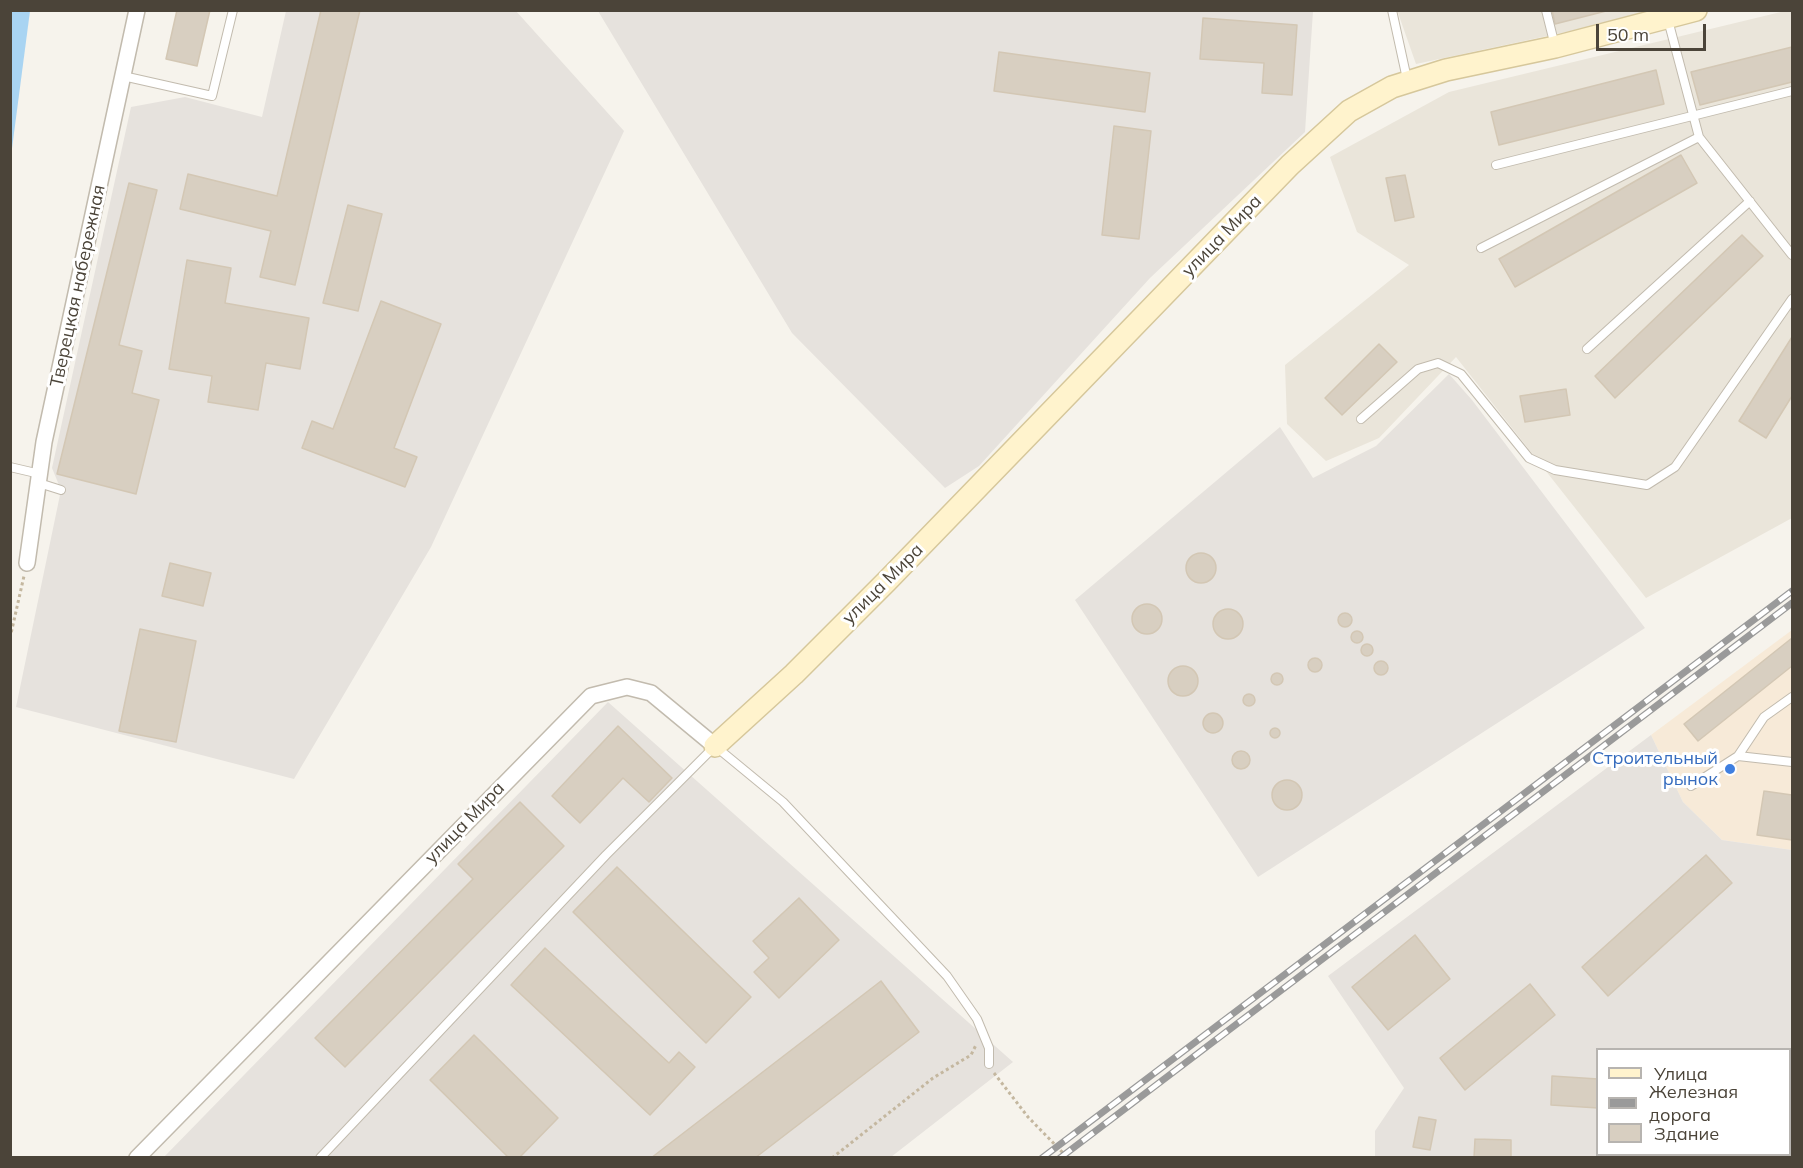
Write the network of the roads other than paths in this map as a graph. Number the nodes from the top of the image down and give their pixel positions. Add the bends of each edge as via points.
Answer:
1 (137, 10) edge
2 (233, 10) edge
3 (1392, 10) edge
4 (1546, 10) edge
5 (1696, 10) edge
6 (1667, 14) edge
7 (1555, 47) junction
8 (123, 76) junction
9 (1408, 82) junction
10 (1792, 91) edge
11 (1694, 116) junction
12 (1699, 137) junction
13 (1496, 165) dead end
14 (1750, 201) junction
15 (1480, 248) dead end
16 (1792, 255) edge
17 (1792, 299) edge
18 (1587, 349) dead end
19 (1361, 419) dead end
20 (10, 467) edge
21 (39, 478) junction
22 (61, 490) dead end
23 (27, 562) road end
24 (1792, 697) edge
25 (715, 746) junction
26 (1738, 756) junction
27 (1792, 762) edge
28 (1691, 786) dead end
29 (989, 1064) road end
30 (137, 1158) edge
31 (320, 1158) edge

1 - 8 street, Тверецкая набережная
2 - 8 lane via 212,96
3 - 9 lane
4 - 7 lane
5 - 6 street, улица Мира
6 - 7 street, улица Мира
6 - 11 lane
7 - 9 street, улица Мира
8 - 21 street, Тверецкая набережная
9 - 25 street, улица Мира via 1363,102 1336,121 887,581
10 - 11 lane
11 - 12 lane
11 - 13 lane
12 - 14 lane
12 - 15 lane
14 - 16 lane
14 - 18 lane
17 - 19 lane via 1675,467 1647,485 1555,470 1529,458 1461,375 1438,363 1418,369
20 - 21 lane
21 - 22 lane
21 - 23 street, Тверецкая набережная
24 - 26 lane via 1764,717
25 - 29 lane via 783,802 947,976 977,1019 989,1048
25 - 30 street, улица Мира via 651,693 627,687 591,696
25 - 31 lane via 597,864
26 - 27 lane
26 - 28 lane

